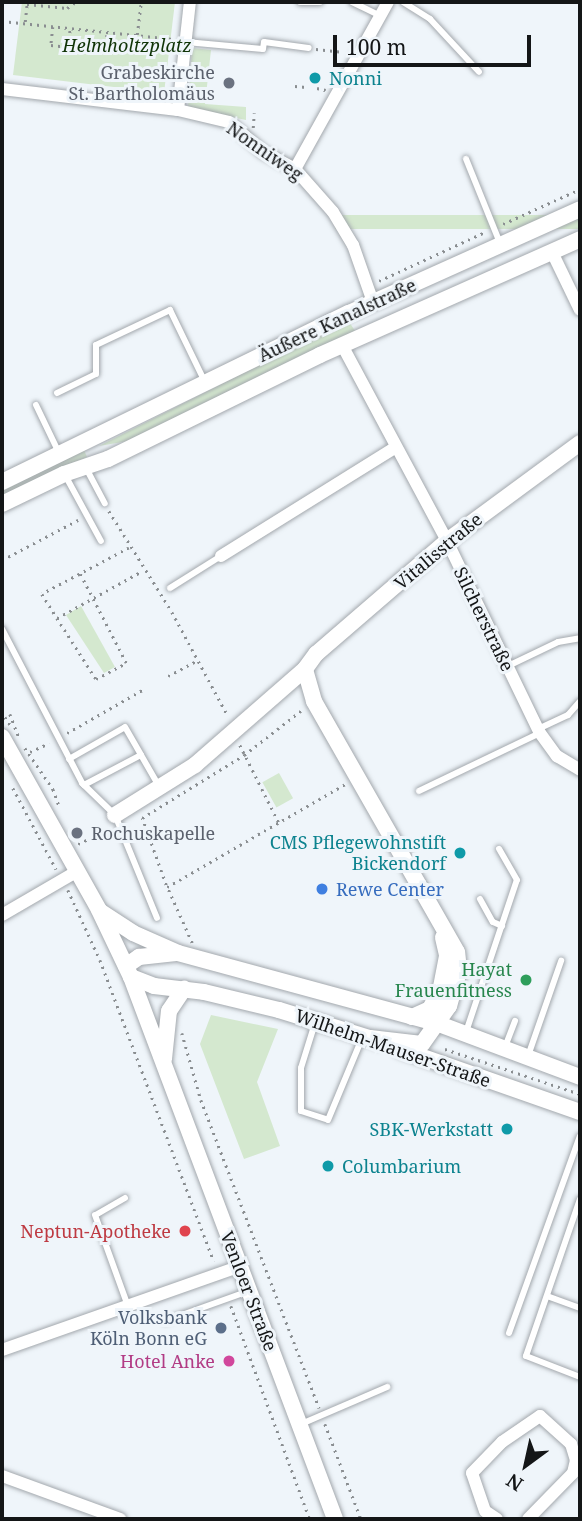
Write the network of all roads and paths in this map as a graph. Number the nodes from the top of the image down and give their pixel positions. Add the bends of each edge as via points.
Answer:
1 (76, 2) edge
2 (141, 2) edge
3 (190, 2) edge
4 (300, 2) edge
5 (320, 2) edge
6 (352, 2) edge
7 (388, 2) edge
8 (403, 2) edge
9 (379, 15) junction
10 (2, 21) edge
11 (25, 24) junction
12 (53, 27) junction
13 (70, 28) junction
14 (107, 32) junction
15 (137, 35) junction
16 (186, 42) junction
17 (68, 47) junction
18 (311, 48) joint
19 (340, 52) dead end
20 (479, 72) dead end
21 (295, 86) dead end
22 (306, 87) dead end
23 (2, 89) edge
24 (178, 110) junction
25 (254, 113) dead end
26 (254, 119) dead end
27 (466, 159) dead end
28 (295, 169) junction
29 (580, 209) edge
30 (580, 239) edge
31 (501, 245) junction
32 (552, 252) junction
33 (373, 302) junction
34 (580, 310) edge
35 (342, 345) junction
36 (205, 382) junction
37 (57, 393) dead end
38 (36, 405) dead end
39 (97, 436) junction
40 (580, 443) edge
41 (396, 447) junction
42 (60, 454) junction
43 (108, 459) junction
44 (85, 467) junction
45 (64, 474) junction
46 (2, 482) edge
47 (105, 503) joint
48 (2, 504) edge
49 (87, 515) junction
50 (101, 541) dead end
51 (447, 541) junction
52 (129, 548) junction
53 (221, 556) joint
54 (2, 560) edge
55 (142, 571) junction
56 (79, 574) junction
57 (170, 588) dead end
58 (92, 599) junction
59 (57, 618) junction
60 (2, 629) edge
61 (580, 638) edge
62 (198, 660) junction
63 (506, 667) junction
64 (305, 669) junction
65 (168, 676) dead end
66 (144, 690) dead end
67 (314, 701) junction
68 (580, 701) edge
69 (223, 707) dead end
70 (10, 714) dead end
71 (539, 731) junction
72 (2, 737) edge
73 (19, 737) dead end
74 (57, 738) junction
75 (30, 752) dead end
76 (141, 755) junction
77 (244, 755) junction
78 (69, 759) junction
79 (580, 769) edge
80 (358, 776) junction
81 (12, 785) dead end
82 (84, 785) junction
83 (160, 788) junction
84 (419, 790) dead end
85 (142, 818) junction
86 (117, 820) junction
87 (279, 823) junction
88 (74, 846) dead end
89 (499, 849) dead end
90 (70, 876) junction
91 (167, 887) junction
92 (480, 899) dead end
93 (99, 910) junction
94 (436, 911) junction
95 (2, 915) edge
96 (157, 918) dead end
97 (502, 926) junction
98 (178, 953) junction
99 (208, 960) junction
100 (561, 961) dead end
101 (129, 972) junction
102 (184, 989) junction
103 (204, 992) junction
104 (169, 1011) junction
105 (412, 1017) junction
106 (515, 1020) dead end
107 (316, 1021) junction
108 (439, 1024) junction
109 (466, 1034) junction
110 (367, 1037) junction
111 (505, 1049) junction
112 (528, 1058) junction
113 (163, 1062) junction
114 (580, 1077) edge
115 (580, 1112) edge
116 (580, 1136) edge
117 (125, 1198) dead end
118 (580, 1199) edge
119 (240, 1266) junction
120 (220, 1273) junction
121 (250, 1291) junction
122 (547, 1296) junction
123 (228, 1298) junction
124 (128, 1306) junction
125 (580, 1308) edge
126 (165, 1321) dead end
127 (509, 1333) dead end
128 (2, 1350) edge
129 (580, 1377) edge
130 (387, 1387) dead end
131 (322, 1416) junction
132 (299, 1424) junction
133 (2, 1476) edge
134 (481, 1515) edge
135 (120, 1519) edge
136 (310, 1519) edge
137 (335, 1519) edge
138 (361, 1519) edge
139 (497, 1519) edge
140 (528, 1519) edge

1 - 11 path via 67,8 27,4
2 - 15 path
3 - 16 street
4 - 5 lane
6 - 9 lane
7 - 9 street
8 - 20 lane via 430,19
9 - 28 street
10 - 11 path
11 - 12 path
12 - 13 path
12 - 17 path via 51,45
13 - 14 path
13 - 17 path
14 - 15 path
14 - 17 path via 105,51
15 - 16 path
16 - 18 lane via 263,49 264,42
16 - 24 street
18 - 19 path
21 - 22 path
23 - 24 street, Nonniweg
24 - 28 street, Nonniweg via 229,122 263,152
25 - 26 path
27 - 31 lane
28 - 33 street, Nonniweg via 333,212 353,245
29 - 31 street, Äußere Kanalstraße
30 - 32 street, Äußere Kanalstraße
31 - 33 street, Äußere Kanalstraße
32 - 34 street
32 - 35 street, Äußere Kanalstraße
33 - 36 street, Äußere Kanalstraße
35 - 41 street, Silcherstraße
35 - 43 street, Äußere Kanalstraße
36 - 37 lane via 170,310 96,345 96,374
36 - 39 street, Äußere Kanalstraße
38 - 42 lane
39 - 42 street, Äußere Kanalstraße
39 - 43 street via 96,450
40 - 51 street, Vitalisstraße
41 - 51 street, Silcherstraße
41 - 53 street
42 - 46 street, Äußere Kanalstraße
43 - 44 street, Äußere Kanalstraße
44 - 45 street, Äußere Kanalstraße
44 - 47 lane
45 - 48 street, Äußere Kanalstraße
45 - 49 lane
47 - 52 path
49 - 50 lane
49 - 54 path
51 - 63 street, Silcherstraße
51 - 64 street, Vitalisstraße via 316,654
52 - 55 path
52 - 56 path
53 - 57 lane
55 - 58 path
55 - 62 path via 153,580
56 - 58 path
56 - 59 path via 42,594
58 - 59 path
58 - 59 path via 126,663 96,679
60 - 74 lane
61 - 63 lane via 558,642
62 - 65 path
62 - 69 path
63 - 71 street, Silcherstraße
64 - 67 street
64 - 83 street, Vitalisstraße via 195,765
66 - 74 path
67 - 77 path
67 - 80 street
68 - 71 lane via 568,715
70 - 73 path
71 - 79 street, Silcherstraße via 557,756
71 - 84 lane
72 - 90 street, Venloer Straße
74 - 75 path
74 - 78 lane
76 - 78 lane via 125,727
76 - 82 lane
76 - 83 lane
77 - 85 path
77 - 87 path
78 - 82 lane
80 - 87 path
80 - 94 street
81 - 90 path via 27,818
82 - 86 lane
83 - 86 street, Vitalisstraße
85 - 86 path
85 - 91 path
86 - 88 path
86 - 96 lane
87 - 91 path
89 - 97 lane via 517,880
90 - 93 street, Venloer Straße
90 - 95 street
90 - 120 path
91 - 99 path via 182,927
92 - 97 lane via 493,922
93 - 98 street, Wilhelm-Mauser-Straße via 133,933
93 - 101 street, Venloer Straße
94 - 105 street via 447,955 446,971 430,1009
94 - 108 street via 457,952 459,970
97 - 109 lane
98 - 99 street, Wilhelm-Mauser-Straße
98 - 101 street, Wilhelm-Mauser-Straße via 139,957
99 - 103 street
99 - 105 street, Wilhelm-Mauser-Straße
100 - 112 lane
101 - 102 street, Wilhelm-Mauser-Straße via 154,986
101 - 113 street, Venloer Straße
102 - 103 street, Wilhelm-Mauser-Straße
102 - 104 street, Venloer Straße
103 - 107 street, Wilhelm-Mauser-Straße
104 - 113 street, Venloer Straße
104 - 131 path via 180,1016 201,1100
105 - 108 street, Wilhelm-Mauser-Straße
106 - 111 lane
107 - 110 street, Wilhelm-Mauser-Straße
107 - 110 lane via 300,1080 301,1111 328,1120
108 - 109 street, Wilhelm-Mauser-Straße
108 - 110 street via 422,1044
109 - 111 street, Wilhelm-Mauser-Straße
110 - 115 street, Wilhelm-Mauser-Straße
111 - 112 street, Wilhelm-Mauser-Straße
112 - 114 street, Wilhelm-Mauser-Straße
113 - 119 street, Venloer Straße
116 - 127 lane
117 - 124 lane via 95,1215
118 - 122 lane
119 - 120 street
119 - 121 street, Venloer Straße
120 - 124 street
121 - 123 lane
121 - 132 street, Venloer Straße
122 - 125 lane
122 - 129 lane via 526,1356
123 - 126 lane
123 - 136 path
124 - 128 street
130 - 131 lane
131 - 132 lane
131 - 138 path
132 - 137 street, Venloer Straße
133 - 135 street
134 - 139 street
134 - 140 street via 472,1473 502,1442 540,1416 571,1444 576,1460 573,1473

